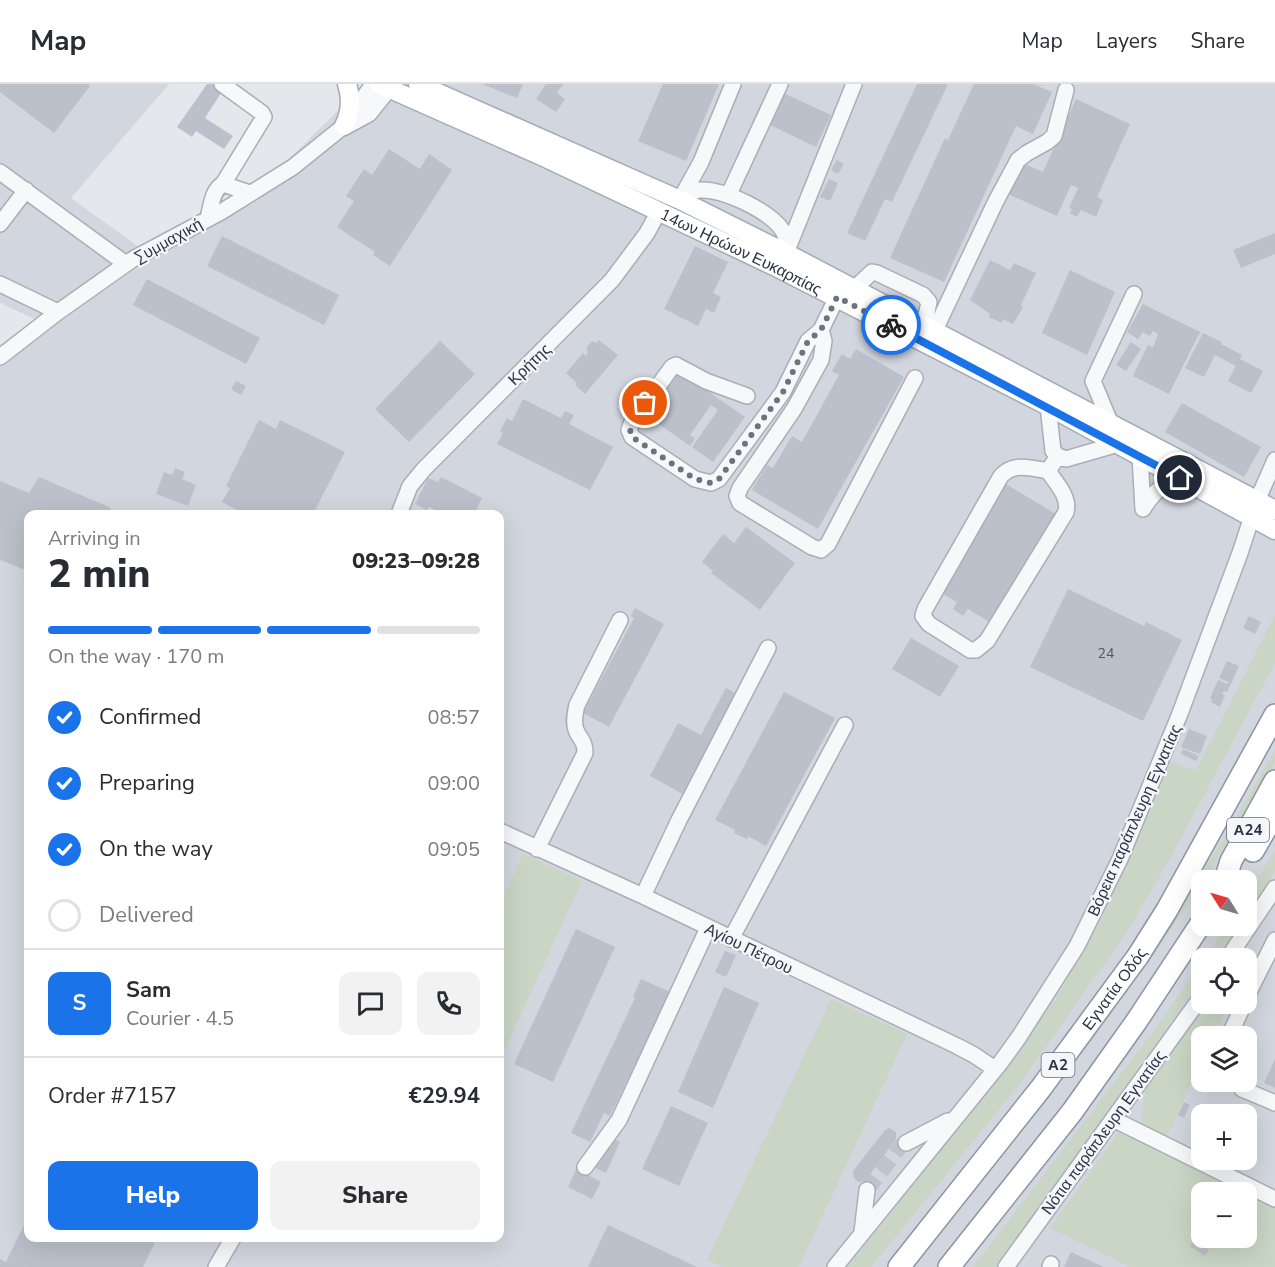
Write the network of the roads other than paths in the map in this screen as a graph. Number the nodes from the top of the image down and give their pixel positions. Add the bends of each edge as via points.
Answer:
1 (222, 84) edge
2 (347, 84) edge
3 (418, 84) edge
4 (733, 84) edge
5 (780, 84) edge
6 (854, 84) edge
7 (384, 85) edge
8 (1066, 90) dead end
9 (342, 128) junction
10 (3, 180) edge
11 (223, 184) junction
12 (26, 190) junction
13 (250, 193) junction
14 (729, 194) junction
15 (680, 200) junction
16 (659, 211) junction
17 (208, 218) junction
18 (0, 224) edge
19 (786, 254) junction
20 (126, 264) junction
21 (0, 284) edge
22 (855, 289) junction
23 (1134, 294) dead end
24 (837, 297) junction
25 (58, 312) junction
26 (930, 328) junction
27 (821, 330) junction
28 (0, 357) edge
29 (915, 378) dead end
30 (747, 396) dead end
31 (1048, 406) junction
32 (1110, 422) junction
33 (1118, 444) junction
34 (1058, 456) junction
35 (1140, 456) junction
36 (1275, 460) edge
37 (1048, 471) junction
38 (1180, 478) junction
39 (1254, 509) junction
40 (401, 510) edge
41 (1275, 510) edge
42 (1275, 530) edge
43 (620, 620) dead end
44 (768, 648) dead end
45 (1275, 715) edge
46 (845, 725) dead end
47 (1275, 781) edge
48 (1275, 813) edge
49 (504, 833) edge
50 (537, 849) junction
51 (1228, 870) edge
52 (1241, 870) edge
53 (1275, 888) edge
54 (643, 896) junction
55 (708, 928) junction
56 (1193, 936) edge
57 (731, 939) junction
58 (1275, 940) edge
59 (1235, 948) edge
60 (1257, 976) edge
61 (1191, 1011) edge
62 (995, 1069) junction
63 (1249, 1092) edge
64 (1275, 1103) edge
65 (956, 1117) junction
66 (1113, 1119) junction
67 (906, 1143) tunnel mouth
68 (585, 1167) dead end
69 (867, 1190) tunnel mouth
70 (1275, 1199) edge
71 (861, 1233) junction
72 (229, 1242) edge
73 (216, 1267) edge
74 (835, 1267) edge
75 (899, 1267) edge
76 (949, 1267) edge
77 (1006, 1267) edge

1 - 11 street via 264,117
2 - 9 main road via 349,115
3 - 15 main road, 14ων Ηρώων Ευκαρπίας
4 - 15 street via 701,162
5 - 14 street
6 - 19 street
7 - 9 street, Συμμαχική via 369,114
7 - 16 main road, 14ων Ηρώων Ευκαρπίας
8 - 26 street via 1054,136 1018,160
9 - 13 street, Συμμαχική via 293,167
10 - 12 street
11 - 13 street
11 - 17 street via 216,190
12 - 18 street
12 - 20 street
13 - 17 street, Συμμαχική
14 - 15 street via 700,190
14 - 19 street via 783,230
15 - 19 main road, 14ων Ηρώων Ευκαρπίας
16 - 24 main road, 14ων Ηρώων Ευκαρπίας
16 - 40 street, Κρήτης via 612,279 424,469 410,486
17 - 20 street, Συμμαχική
19 - 22 main road, 14ων Ηρώων Ευκαρπίας
20 - 25 street, Συμμαχική
21 - 25 street
22 - 26 main road, 14ων Ηρώων Ευκαρπίας
22 - 26 street via 872,272 923,295 929,302
23 - 32 street via 1093,381
24 - 27 street
24 - 31 main road, 14ων Ηρώων Ευκαρπίας
25 - 28 street, Συμμαχική
26 - 32 main road, 14ων Ηρώων Ευκαρπίας
27 - 29 street via 821,360 737,496 740,503 813,547 820,550 828,544
27 - 30 street via 808,341 783,392 719,479 711,483 695,479 632,437 629,430 676,365
31 - 33 main road, 14ων Ηρώων Ευκαρπίας
31 - 34 street via 1053,451
32 - 39 main road, 14ων Ηρώων Ευκαρπίας
33 - 34 street via 1066,459
33 - 35 main road, 14ων Ηρώων Ευκαρπίας
34 - 37 street
35 - 38 main road, 14ων Ηρώων Ευκαρπίας
35 - 38 street via 1143,509 1153,493
36 - 39 street, Βόρεια παράπλευρη Εγνατίας
37 - 37 street via 1018,466 1001,476 925,609 923,615 929,624 970,650 987,641 1066,512 1067,499
38 - 39 main road, 14ων Ηρώων Ευκαρπίας
39 - 41 main road, 14ων Ηρώων Ευκαρπίας
39 - 42 main road, 14ων Ηρώων Ευκαρπίας
39 - 62 street, Βόρεια παράπλευρη Εγνατίας via 1179,716 1120,860 1077,946
43 - 50 street via 577,705 576,730 585,743 585,753
44 - 54 street
45 - 75 highway, Εγνατία Οδός / Α2 via 1138,956 1041,1088
46 - 57 street
47 - 51 highway, Α24
48 - 52 highway
49 - 50 street, Αγίου Πέτρου
50 - 54 street, Αγίου Πέτρου
53 - 59 street
54 - 55 street, Αγίου Πέτρου
55 - 57 street, Αγίου Πέτρου
55 - 68 street via 619,1120
56 - 76 highway, Α2 via 1072,1112
57 - 62 street, Αγίου Πέτρου via 968,1051
58 - 60 street
61 - 66 street, Νότια παράπλευρη Εγνατίας
62 - 65 street, Βόρεια παράπλευρη Εγνατίας
63 - 64 street
65 - 67 street
65 - 71 street, Βόρεια παράπλευρη Εγνατίας
66 - 70 street
66 - 77 street, Νότια παράπλευρη Εγνατίας
69 - 71 street
71 - 74 street, Βόρεια παράπλευρη Εγνατίας
72 - 73 street

